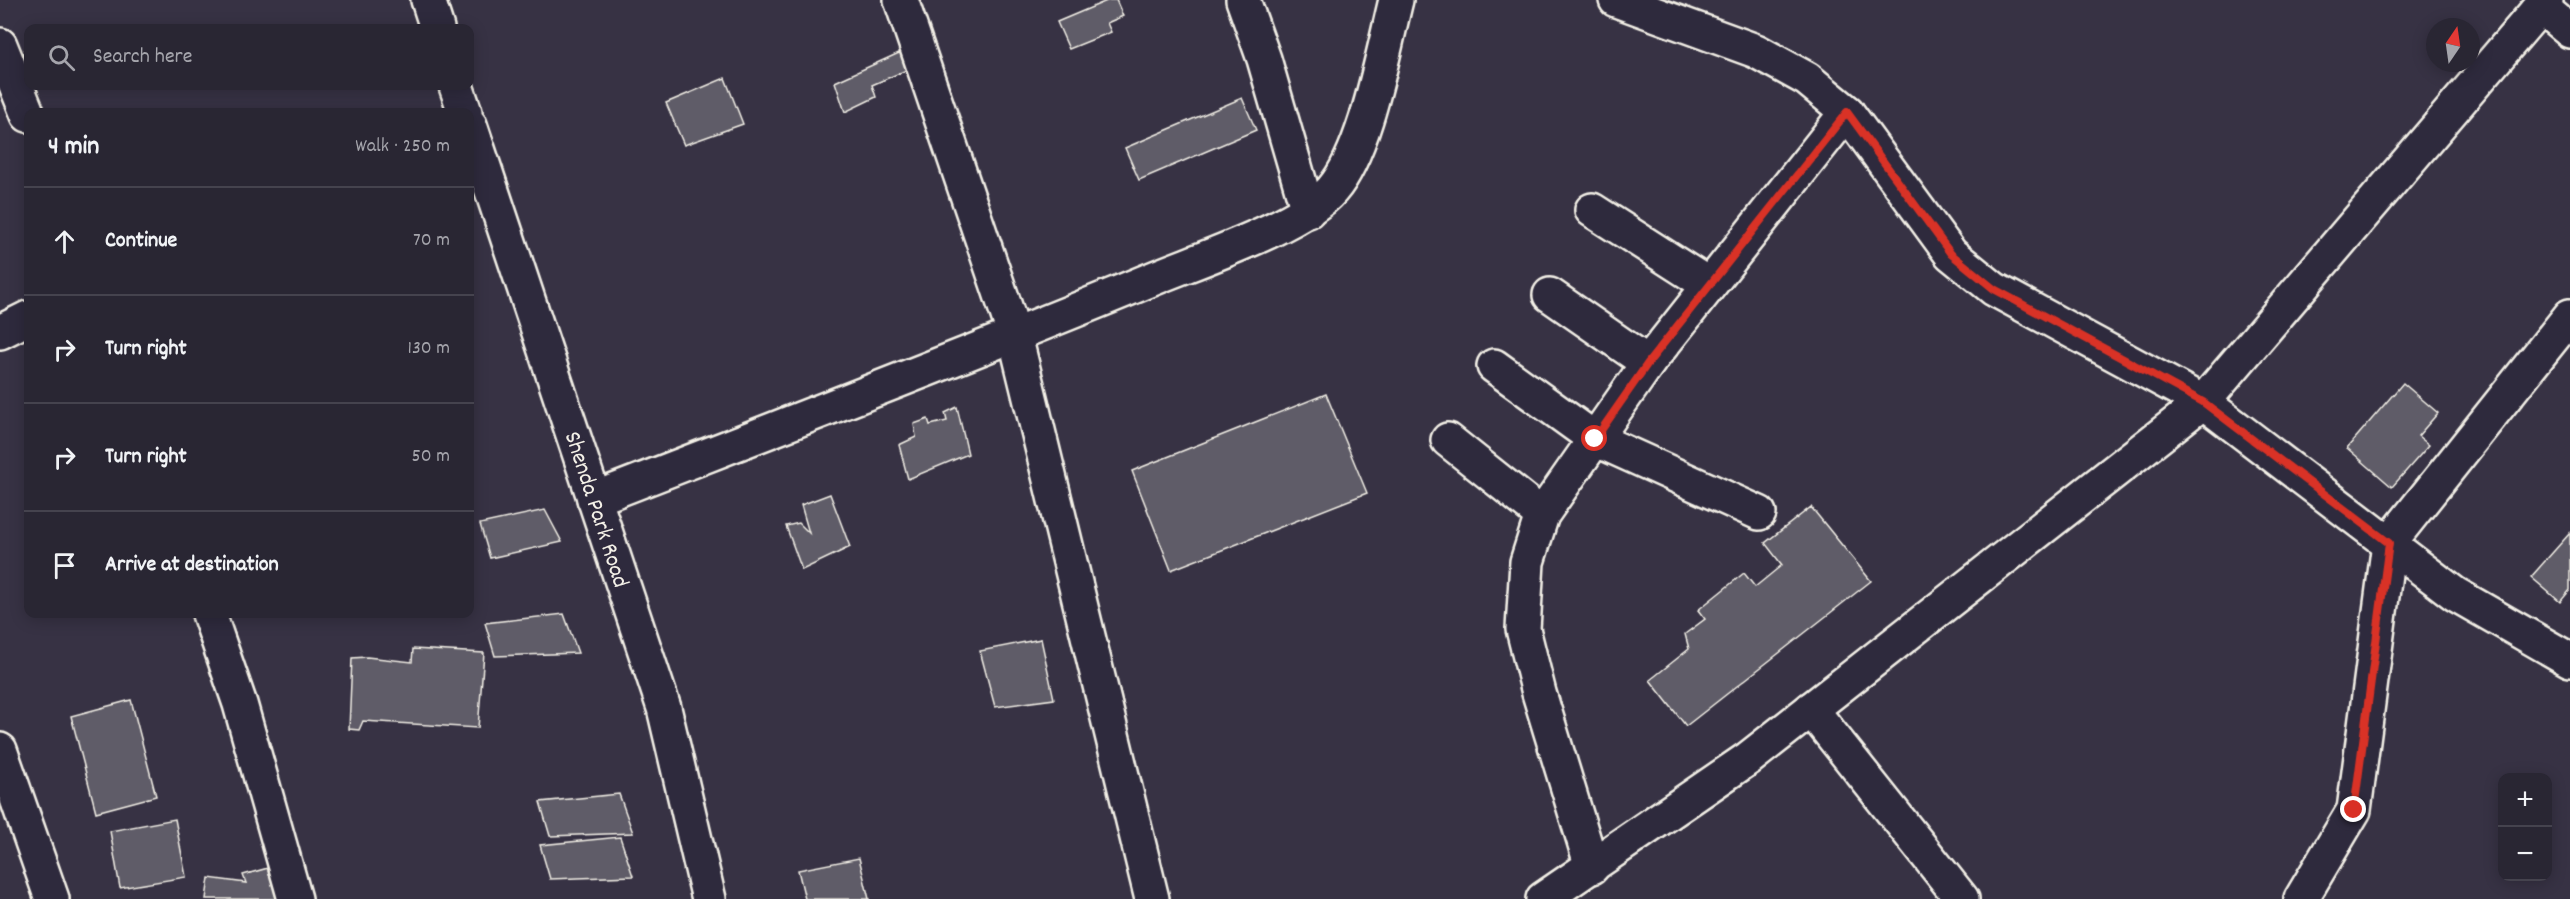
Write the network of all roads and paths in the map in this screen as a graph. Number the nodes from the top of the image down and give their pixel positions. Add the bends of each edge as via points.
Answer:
1 (428, 0) edge
2 (901, 0) edge
3 (1243, 0) edge
4 (1396, 0) edge
5 (1616, 0) edge
6 (2543, 3) edge
7 (436, 24) edge
8 (2570, 31) edge
9 (0, 45) edge
10 (457, 90) edge
11 (25, 108) edge
12 (464, 108) edge
13 (1847, 112) junction
14 (474, 137) edge
15 (1592, 210) dead end
16 (1308, 211) junction
17 (1709, 285) junction
18 (1550, 295) dead end
19 (24, 320) edge
20 (2567, 326) edge
21 (0, 332) edge
22 (1015, 336) junction
23 (1648, 363) junction
24 (1494, 366) dead end
25 (2203, 402) junction
26 (1595, 439) junction
27 (1448, 440) dead end
28 (594, 499) junction
29 (1760, 513) dead end
30 (1542, 515) junction
31 (2389, 543) junction
32 (210, 618) edge
33 (2570, 660) edge
34 (1811, 709) junction
35 (0, 750) edge
36 (7, 786) edge
37 (1592, 867) junction
38 (52, 899) edge
39 (296, 899) edge
40 (710, 899) edge
41 (1152, 899) edge
42 (1543, 899) edge
43 (1962, 899) edge
44 (2301, 899) edge

1 - 7 street
2 - 22 street
3 - 16 street
4 - 16 street via 1349,167 1331,191
5 - 13 street via 1756,51 1807,79
6 - 8 street
6 - 25 street
9 - 11 street
10 - 12 street
13 - 17 street
13 - 25 street via 1951,254 1994,289
14 - 28 street, Shenda Park Road
15 - 17 street
16 - 22 street
17 - 23 street
18 - 23 street
19 - 21 street
20 - 31 street
22 - 28 street
22 - 41 street
23 - 26 street
24 - 26 street
25 - 31 street
25 - 34 street
26 - 29 street
26 - 30 street
27 - 30 street
28 - 40 street, Shenda Park Road via 664,708
30 - 37 street via 1527,562 1523,629
31 - 33 street via 2456,594
31 - 44 street via 2354,810
32 - 39 street via 240,704
34 - 37 street via 1749,758
34 - 43 street
35 - 36 street
36 - 38 street
37 - 42 street

